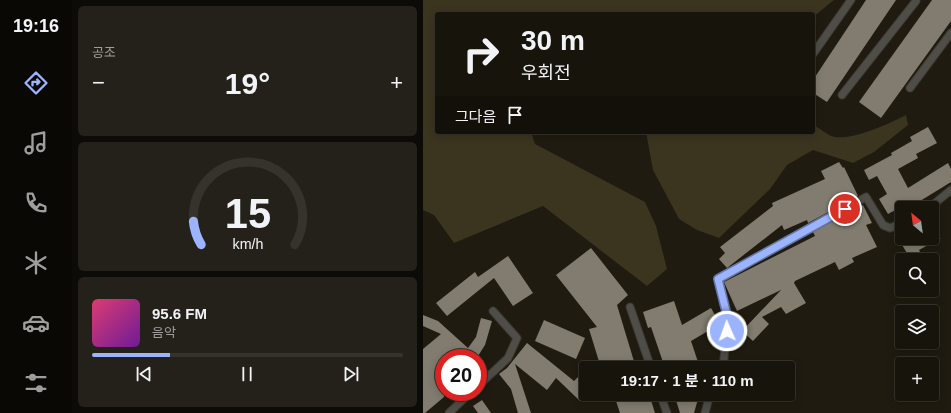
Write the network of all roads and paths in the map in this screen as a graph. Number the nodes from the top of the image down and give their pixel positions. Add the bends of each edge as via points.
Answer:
1 (851, 0) edge
2 (915, 0) edge
3 (951, 33) edge
4 (815, 51) edge
5 (910, 88) dead end
6 (842, 95) dead end
7 (951, 190) edge
8 (938, 201) edge
9 (895, 226) edge
10 (630, 307) dead end
11 (493, 312) dead end
12 (649, 361) edge
13 (724, 361) edge
14 (487, 378) edge
15 (462, 401) edge
16 (663, 401) edge
17 (708, 401) edge
18 (449, 413) edge
19 (667, 413) edge
20 (705, 413) edge

1 - 4 lane
2 - 6 lane
3 - 5 lane
7 - 8 lane
9 - 13 lane via 890,228 883,225 866,197 718,279 728,319
10 - 12 lane
11 - 14 lane via 517,338 508,358
15 - 18 lane
16 - 19 lane
17 - 20 lane

